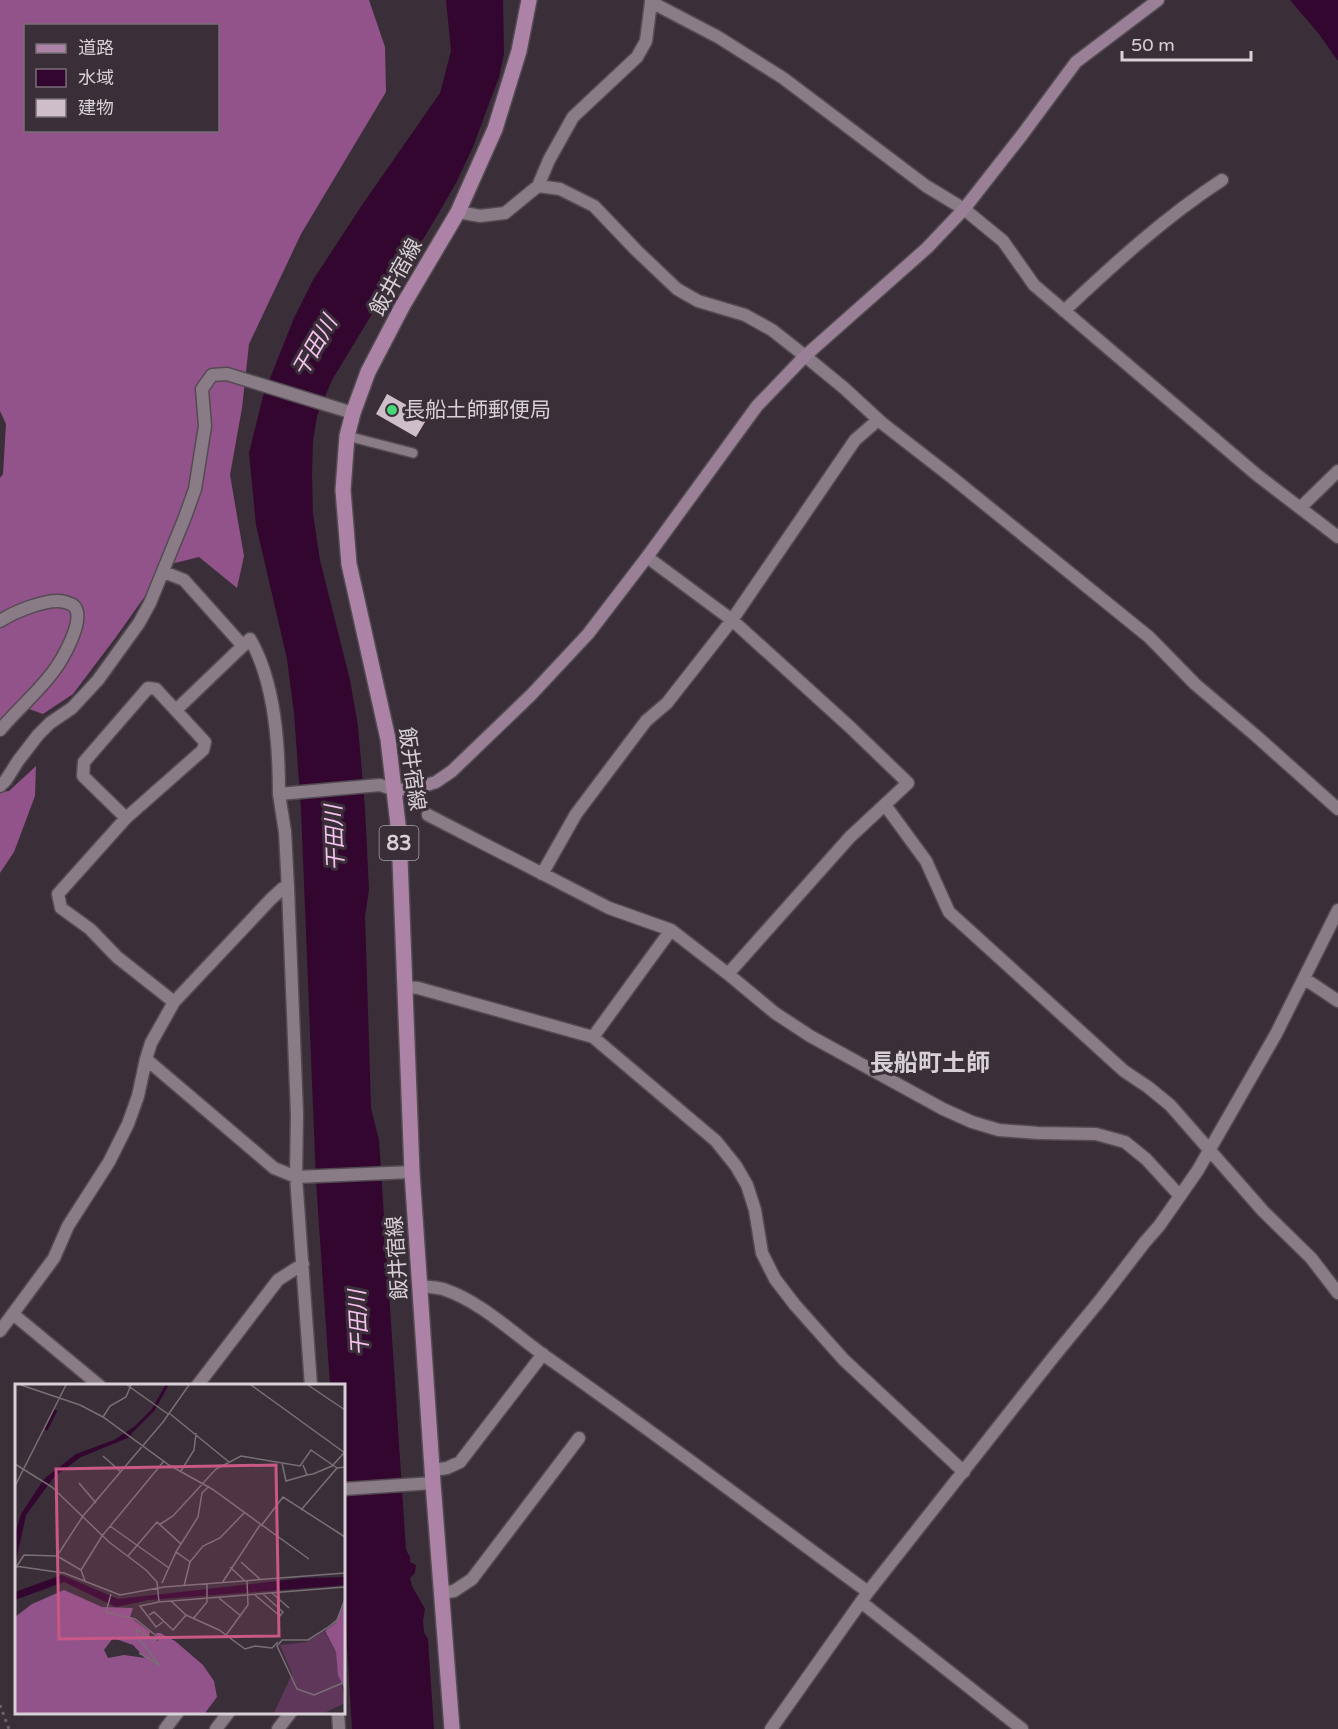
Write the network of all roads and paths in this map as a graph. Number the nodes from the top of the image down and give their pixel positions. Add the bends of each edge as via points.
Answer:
1 (529, 0) edge
2 (1158, 0) edge
3 (651, 1) edge
4 (1222, 180) dead end
5 (538, 186) junction
6 (964, 209) junction
7 (458, 212) junction
8 (1064, 311) junction
9 (805, 356) junction
10 (353, 413) junction
11 (878, 420) junction
12 (348, 436) junction
13 (413, 453) dead end
14 (1338, 471) edge
15 (1300, 508) junction
16 (1338, 537) edge
17 (647, 557) junction
18 (164, 572) junction
19 (732, 620) junction
20 (0, 621) edge
21 (243, 646) junction
22 (176, 710) junction
23 (0, 730) edge
24 (0, 786) edge
25 (388, 787) junction
26 (285, 793) junction
27 (885, 805) junction
28 (1338, 809) edge
29 (428, 815) dead end
30 (126, 818) junction
31 (542, 874) junction
32 (288, 888) junction
33 (1338, 910) edge
34 (671, 930) junction
35 (728, 974) junction
36 (1305, 979) junction
37 (404, 987) junction
38 (1338, 1001) edge
39 (174, 1002) junction
40 (593, 1037) junction
41 (146, 1059) junction
42 (1209, 1150) junction
43 (412, 1172) junction
44 (301, 1176) junction
45 (1180, 1196) junction
46 (303, 1264) junction
47 (420, 1286) junction
48 (1338, 1293) edge
49 (13, 1314) junction
50 (0, 1331) edge
51 (543, 1354) junction
52 (98, 1384) edge
53 (199, 1384) edge
54 (311, 1384) edge
55 (579, 1438) dead end
56 (964, 1472) junction
57 (433, 1476) junction
58 (345, 1489) edge
59 (441, 1593) junction
60 (865, 1597) junction
61 (0, 1705) edge
62 (177, 1714) edge
63 (228, 1714) edge
64 (290, 1714) edge
65 (338, 1714) edge
66 (9, 1729) edge
67 (165, 1729) edge
68 (216, 1729) edge
69 (279, 1729) edge
70 (339, 1729) edge
71 (452, 1729) edge
72 (771, 1729) edge
73 (1022, 1729) edge

1 - 7 main road, 飯井宿線 / 83 via 519,51 495,129
2 - 6 street via 1076,62
3 - 5 street via 646,41 637,57 573,117
3 - 6 street via 783,78 926,186
4 - 8 street via 1193,199
5 - 7 street via 505,213 480,216
5 - 9 street via 560,189 594,206 677,290 698,302 745,315
6 - 8 street via 1003,241 1034,285
6 - 9 street via 927,248
7 - 10 main road, 飯井宿線 / 83 via 368,372
8 - 15 street
9 - 11 street
9 - 17 street via 757,406
10 - 12 main road, 飯井宿線 / 83
10 - 18 street via 227,375 212,375 202,389 205,426 195,489
11 - 19 street via 855,440
11 - 28 street via 1149,638 1195,684
12 - 13 lane
12 - 25 main road, 飯井宿線 / 83 via 343,490 349,564 388,739
14 - 15 street
15 - 16 street
17 - 19 street
17 - 25 street via 588,634 452,771 436,782 414,789
18 - 21 street via 184,580
18 - 24 street via 139,623 98,681 72,708 50,723
19 - 27 street via 908,783
19 - 31 street via 667,703 646,721 614,762 576,814
20 - 23 street via 59,600 73,604 77,610 76,625 55,670
21 - 22 street
21 - 26 street via 250,639 266,676
22 - 30 street via 205,742 203,750
22 - 30 street via 156,689 148,687 84,762 83,776
25 - 26 street
25 - 37 main road, 飯井宿線 / 83 via 399,833
26 - 32 street
27 - 35 street via 850,837
27 - 42 street via 926,861 949,912 1124,1071 1170,1105
29 - 31 street
30 - 39 street via 58,894 61,908
31 - 34 street via 609,908
32 - 39 street via 271,899
32 - 44 street
33 - 36 street
34 - 35 street
34 - 40 street
35 - 45 street via 810,1036 943,1109 999,1130 1096,1134 1125,1142
36 - 38 street
36 - 42 street
37 - 40 street
37 - 43 main road, 飯井宿線 / 83
39 - 41 street
40 - 56 street via 716,1141 747,1185 762,1253 775,1279 844,1360
41 - 44 street via 274,1168
41 - 49 street via 128,1124 109,1162 73,1217 54,1258
42 - 45 street
42 - 48 street via 1311,1258
43 - 44 street
43 - 47 main road, 飯井宿線 / 83
44 - 46 street
45 - 56 street
46 - 53 street via 278,1280
46 - 54 street
47 - 51 street via 455,1293
47 - 57 main road, 飯井宿線 / 83
49 - 50 street
49 - 52 street
51 - 57 street via 460,1462
51 - 60 street
55 - 59 street via 472,1579 454,1591
56 - 60 street
57 - 58 street via 414,1484
57 - 59 main road, 飯井宿線 / 83
59 - 71 main road, 飯井宿線 / 83
60 - 72 street
60 - 73 street
61 - 66 path
62 - 67 street
63 - 68 street
64 - 69 street
65 - 70 street

